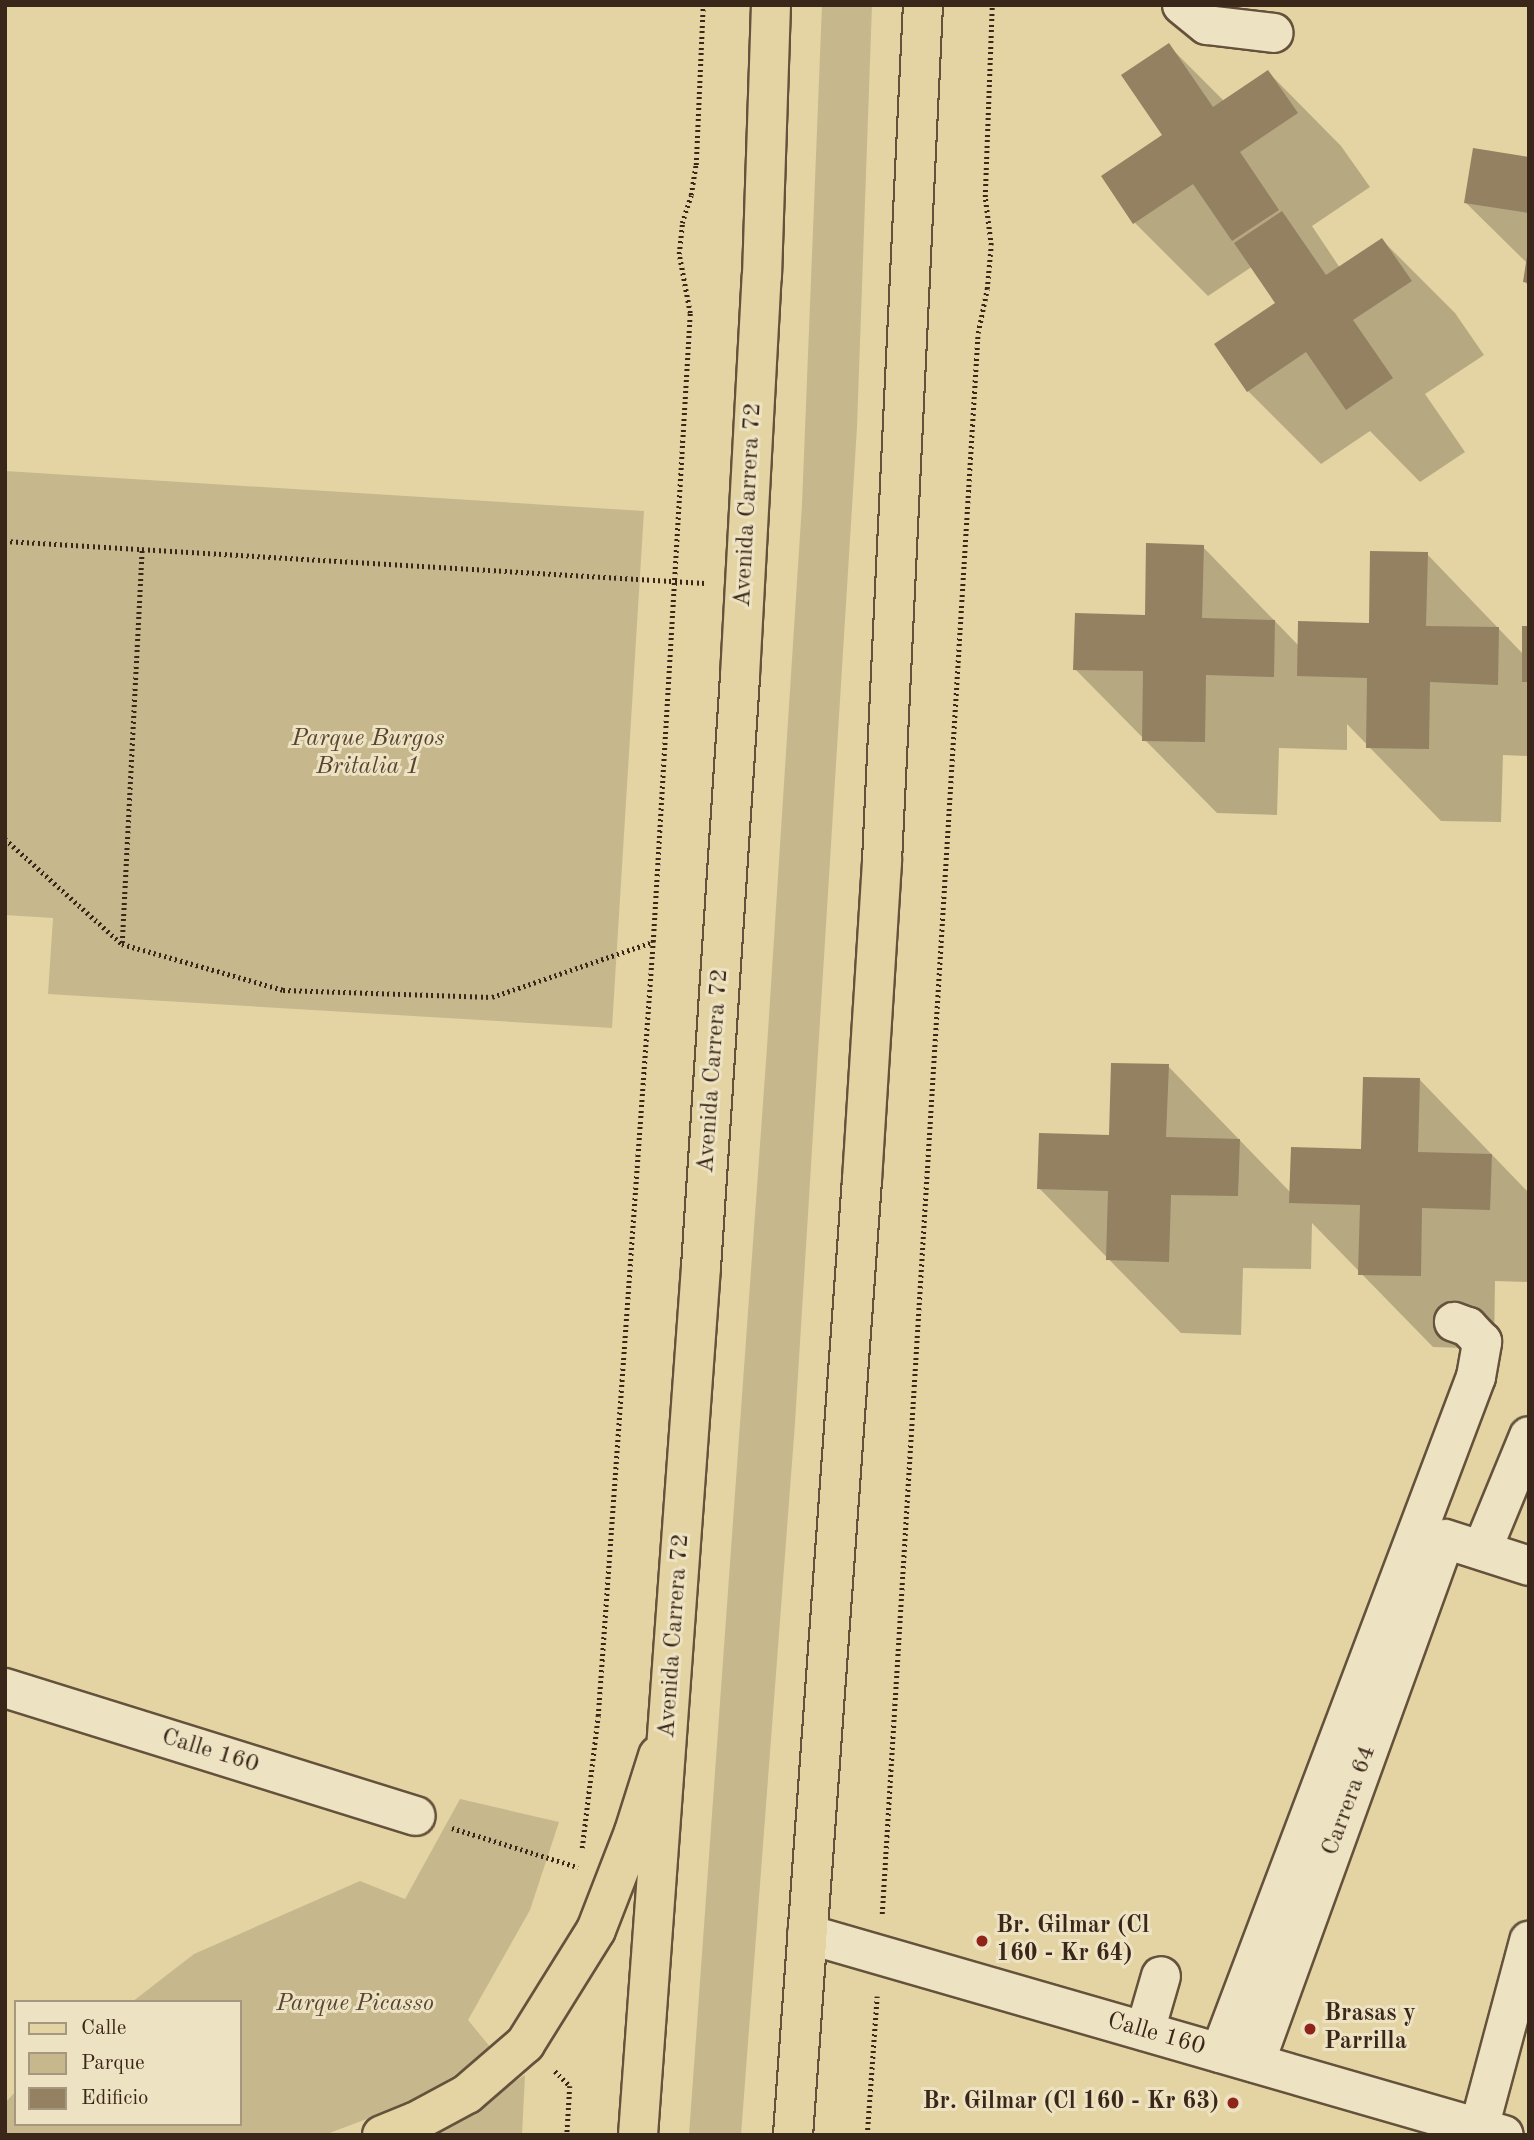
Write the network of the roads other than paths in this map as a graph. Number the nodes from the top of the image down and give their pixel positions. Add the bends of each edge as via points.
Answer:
1 (771, 5) edge
2 (923, 5) edge
3 (1182, 5) edge
4 (1275, 33) dead end
5 (1454, 1322) dead end
6 (1529, 1436) edge
7 (1482, 1550) junction
8 (1529, 1566) edge
9 (5, 1688) edge
10 (668, 1724) junction
11 (415, 1816) road end
12 (807, 1934) junction
13 (1529, 1941) edge
14 (1161, 1976) dead end
15 (1145, 2031) junction
16 (1238, 2058) junction
17 (1491, 2131) edge
18 (382, 2135) edge
19 (638, 2135) edge
20 (793, 2135) edge

1 - 10 main road, Avenida Carrera 72 via 745,585
2 - 12 main road via 882,861
3 - 4 street via 1207,25
5 - 16 street via 1468,1327 1482,1342 1476,1377
6 - 7 street
7 - 8 street
7 - 16 street, Carrera 64 via 1445,1539
9 - 11 street, Calle 160
10 - 18 main road via 634,1832 596,1930 532,2035 467,2094
10 - 19 main road, Avenida Carrera 72
12 - 15 street, Calle 160
12 - 20 main road
13 - 17 street
14 - 15 street
15 - 16 street, Calle 160
16 - 17 street, Calle 160

